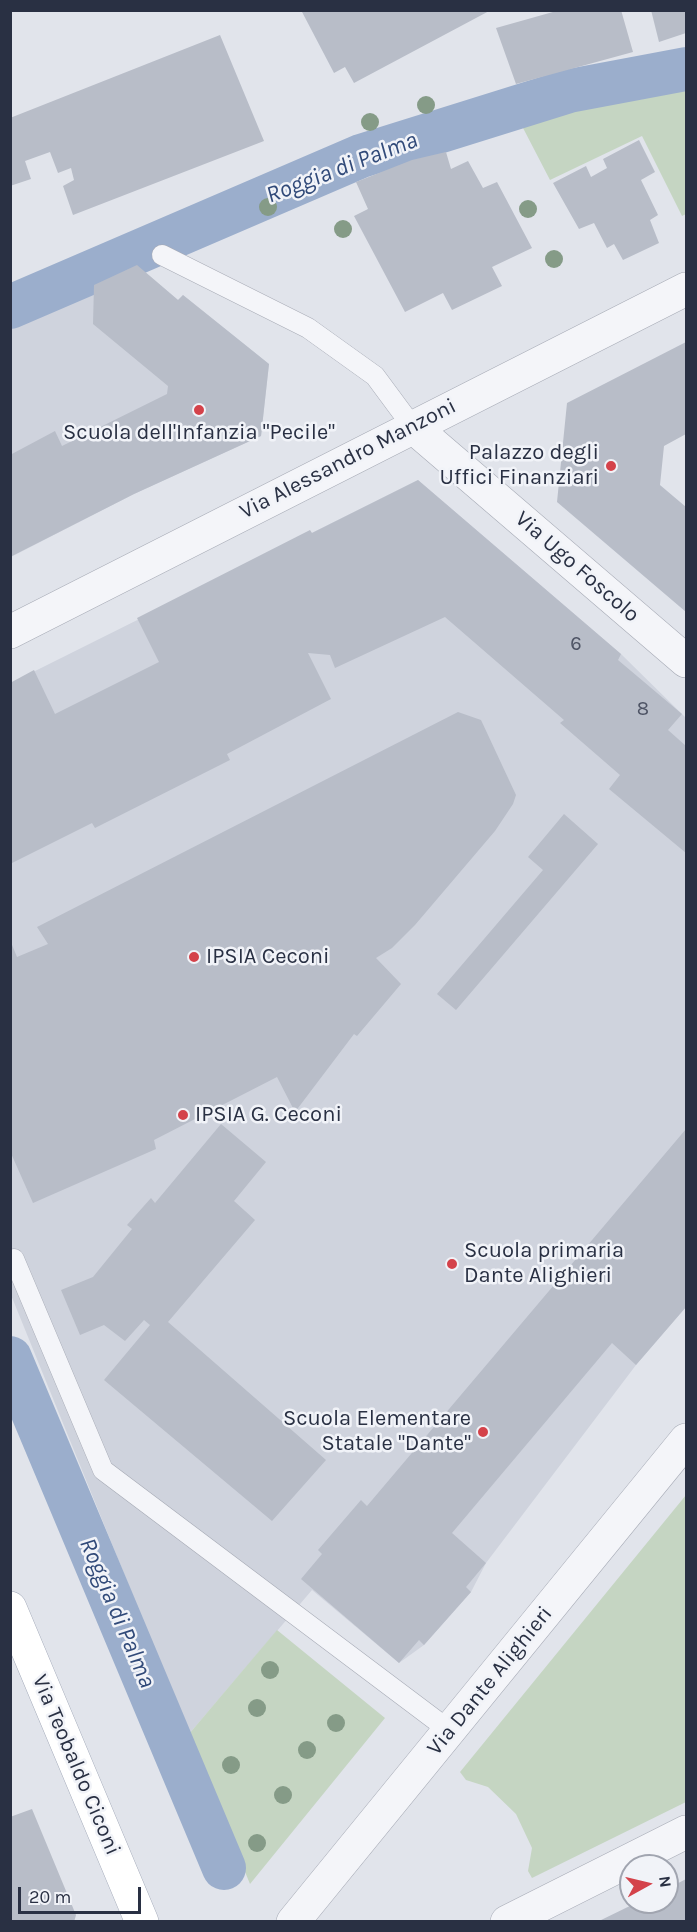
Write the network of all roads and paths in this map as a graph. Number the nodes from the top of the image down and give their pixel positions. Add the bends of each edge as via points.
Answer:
1 (162, 255) dead end
2 (687, 289) edge
3 (412, 426) junction
4 (10, 632) edge
5 (687, 661) edge
6 (14, 1259) dead end
7 (687, 1440) edge
8 (10, 1608) edge
9 (450, 1731) junction
10 (687, 1832) edge
11 (141, 1922) edge
12 (293, 1922) edge
13 (507, 1922) edge

1 - 3 lane via 308,328 375,376
2 - 3 street, Via Alessandro Manzoni
3 - 4 street, Via Alessandro Manzoni
3 - 5 street, Via Ugo Foscolo
6 - 9 lane via 103,1470
7 - 9 street, Via Dante Alighieri
8 - 11 main road, Via Teobaldo Ciconi
9 - 12 street, Via Dante Alighieri
10 - 13 street

